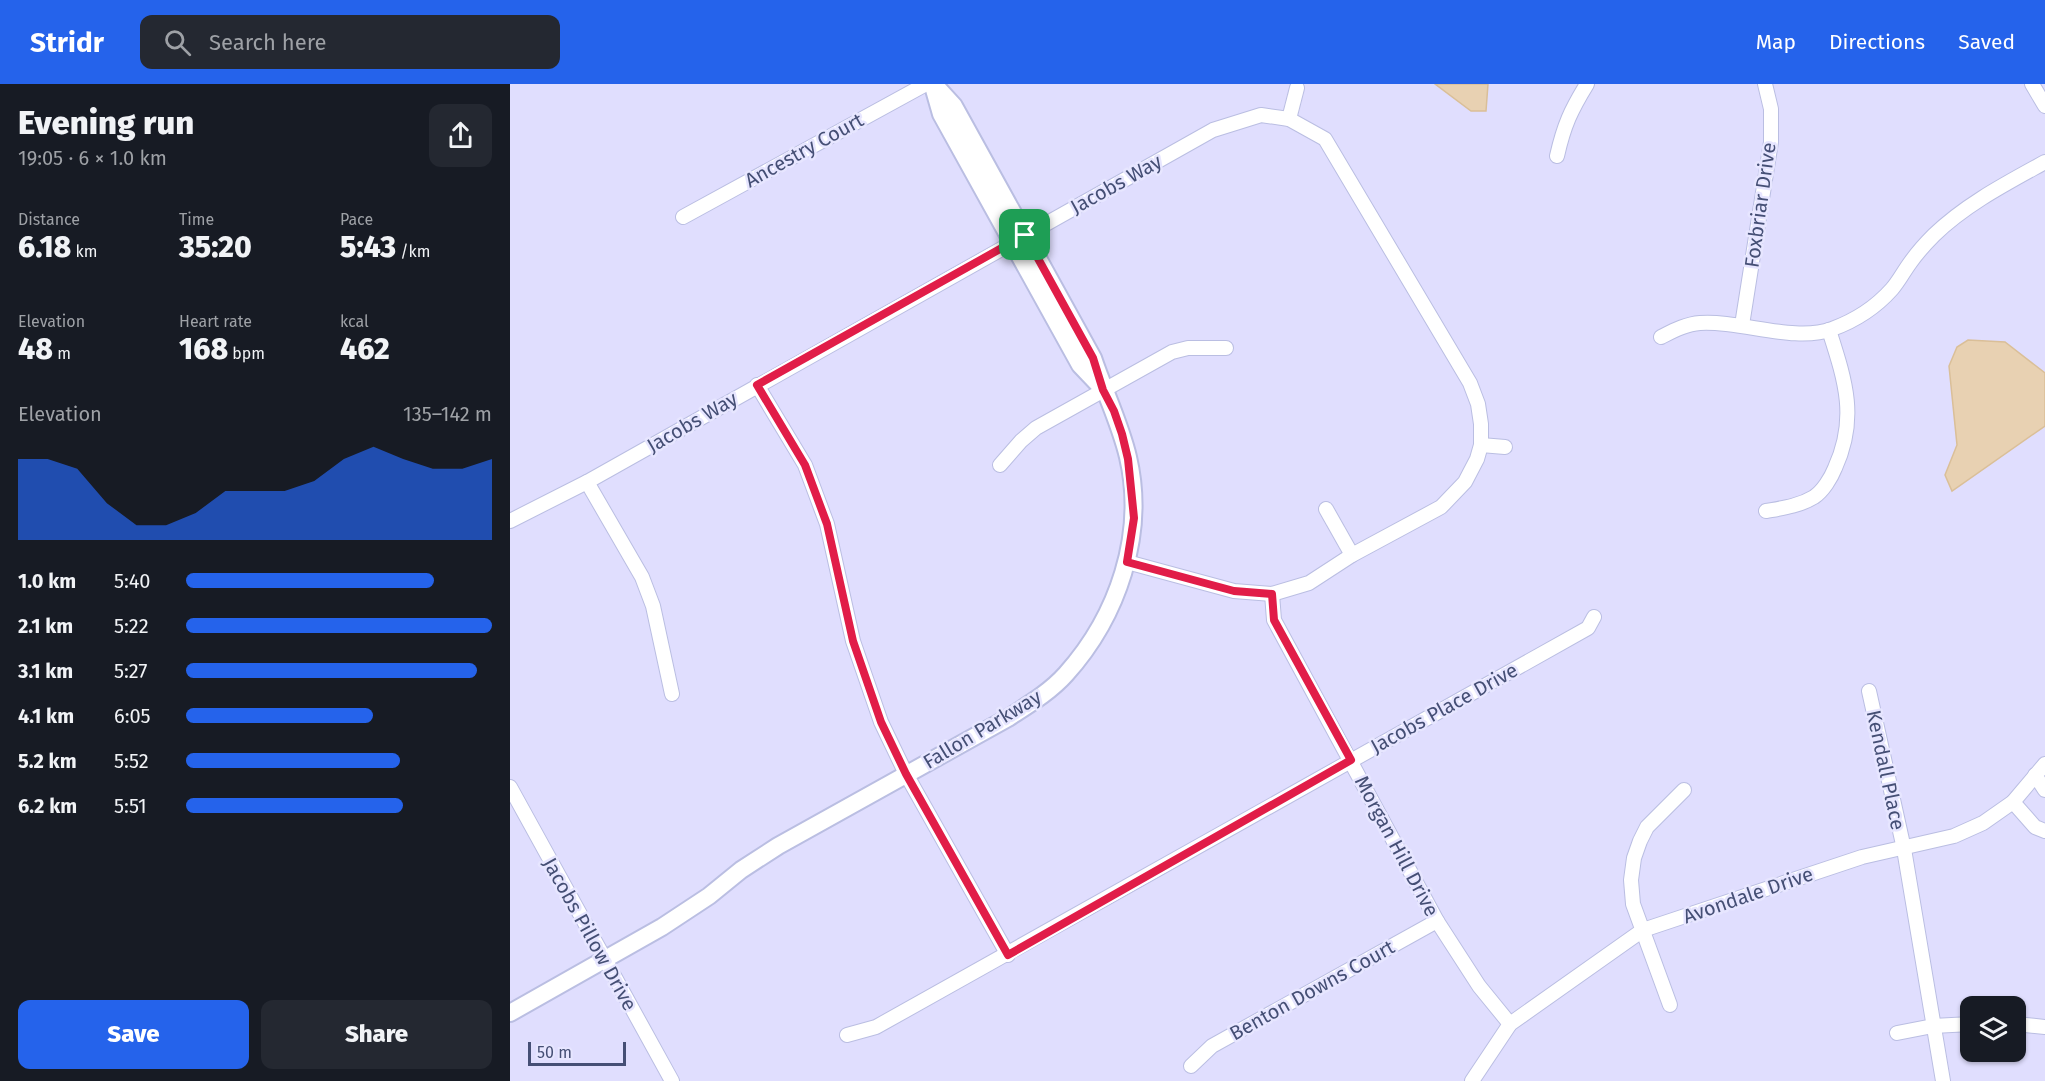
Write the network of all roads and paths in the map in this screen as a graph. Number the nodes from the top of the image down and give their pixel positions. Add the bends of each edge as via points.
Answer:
1 (926, 84) edge
2 (933, 84) edge
3 (1587, 84) edge
4 (2032, 84) edge
5 (1767, 85) edge
6 (1297, 88) dead end
7 (2045, 106) edge
8 (1289, 119) junction
9 (1557, 156) dead end
10 (2045, 162) edge
11 (682, 217) dead end
12 (1018, 238) junction
13 (1743, 325) junction
14 (1829, 330) junction
15 (1661, 337) dead end
16 (1226, 348) dead end
17 (757, 385) junction
18 (1103, 390) junction
19 (1480, 445) junction
20 (1504, 447) dead end
21 (1000, 465) dead end
22 (587, 482) junction
23 (1326, 509) dead end
24 (1766, 511) dead end
25 (510, 522) edge
26 (1352, 555) junction
27 (1127, 562) junction
28 (1272, 594) junction
29 (1594, 617) dead end
30 (1869, 691) dead end
31 (672, 694) dead end
32 (1351, 760) junction
33 (2045, 764) edge
34 (906, 774) junction
35 (2035, 776) junction
36 (510, 787) edge
37 (1684, 790) dead end
38 (2045, 790) edge
39 (2013, 802) junction
40 (514, 805) edge
41 (2045, 831) edge
42 (1904, 849) junction
43 (1437, 921) junction
44 (1642, 930) junction
45 (1008, 955) junction
46 (604, 959) junction
47 (1670, 1005) dead end
48 (510, 1012) edge
49 (1510, 1024) junction
50 (1960, 1025) edge
51 (2026, 1025) edge
52 (1933, 1026) junction
53 (2045, 1027) edge
54 (1897, 1033) dead end
55 (847, 1035) dead end
56 (1191, 1066) dead end
57 (672, 1081) edge
58 (1472, 1081) edge
59 (1943, 1081) edge

1 - 11 street, Ancestry Court
2 - 12 street, Fallon Parkway via 941,114
3 - 9 street via 1570,112
4 - 7 street
5 - 13 street, Foxbriar Drive via 1771,142
6 - 8 street
8 - 12 street, Jacobs Way via 1262,115 1213,130
8 - 19 street, Jacobs Way via 1325,139 1470,383 1478,404
10 - 14 street via 1964,211 1936,234 1875,306
12 - 17 street, Jacobs Way
12 - 18 street, Fallon Parkway via 1080,365
13 - 14 street via 1807,333
13 - 15 street via 1699,323
14 - 24 street via 1848,400 1842,452 1832,475 1816,496 1798,505
16 - 18 street via 1172,352
17 - 22 street, Jacobs Way
17 - 34 street via 805,465 827,524 856,651 881,722
18 - 21 street via 1036,428
18 - 27 street, Fallon Parkway via 1122,434 1132,484 1134,518
19 - 20 street
19 - 26 street, Jacobs Way via 1465,482 1441,507
22 - 25 street, Jacobs Way
22 - 31 street via 642,577 653,606
23 - 26 street
26 - 28 street, Jacobs Way via 1309,583
27 - 28 street, Jacobs Way via 1234,591
27 - 34 street, Fallon Parkway via 1113,603 1093,640 1065,675 1008,718
28 - 32 street, Morgan Hill Drive via 1274,620
29 - 32 street, Jacobs Place Drive via 1588,628
30 - 42 street, Kendall Place
32 - 43 street, Morgan Hill Drive
32 - 45 street, Jacobs Place Drive
33 - 35 street, Avondale Drive
34 - 45 street
34 - 46 street, Fallon Parkway via 778,846 662,927
35 - 38 street
35 - 39 street, Avondale Drive
36 - 40 street, Jacobs Pillow Drive
37 - 44 street via 1647,827 1634,858 1633,904
39 - 41 street via 2035,827
39 - 42 street, Avondale Drive via 1983,823 1954,836
40 - 46 street, Jacobs Pillow Drive
42 - 44 street, Avondale Drive via 1862,857
42 - 52 street
43 - 49 street, Morgan Hill Drive via 1479,986
43 - 56 street, Benton Downs Court via 1212,1046
44 - 47 street
44 - 49 street, Avondale Drive
45 - 55 street, Jacobs Place Drive via 876,1028
46 - 48 street, Fallon Parkway
46 - 57 street, Jacobs Pillow Drive
49 - 58 street, Avondale Drive
50 - 52 street
51 - 53 street
52 - 54 street
52 - 59 street

